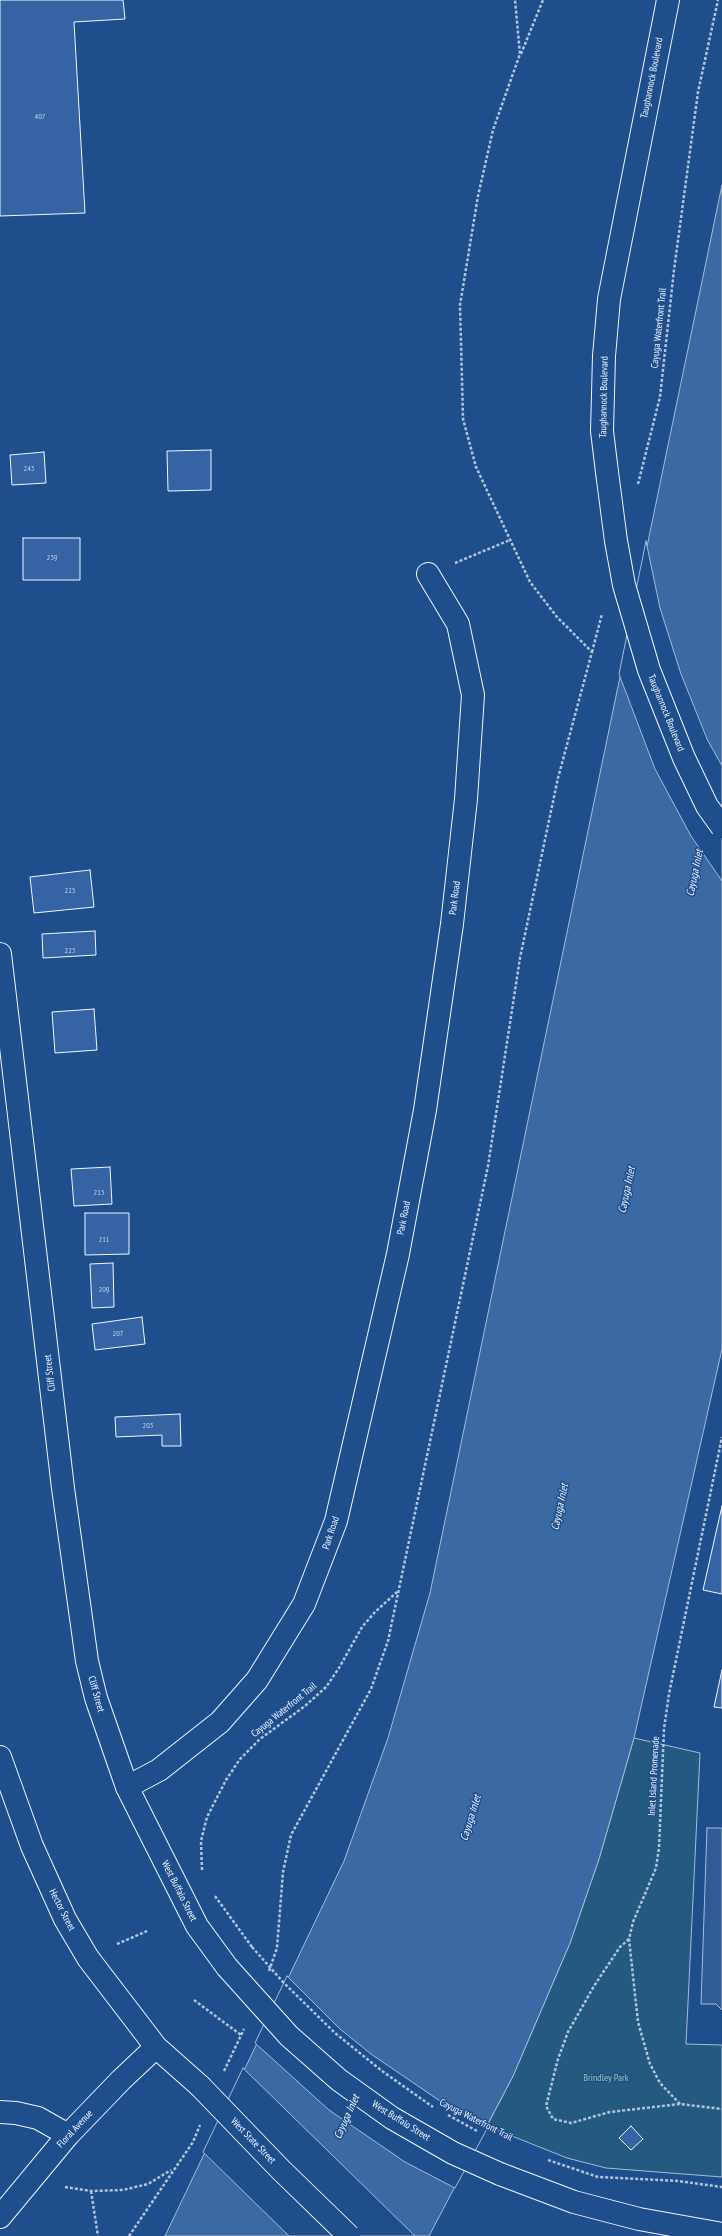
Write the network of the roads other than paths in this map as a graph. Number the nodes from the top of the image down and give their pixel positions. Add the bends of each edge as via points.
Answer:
1 (668, 0) edge
2 (428, 574) road end
3 (722, 827) edge
4 (0, 954) edge
5 (0, 1757) edge
6 (127, 1787) junction
7 (156, 2047) junction
8 (0, 2112) edge
9 (68, 2135) junction
10 (0, 2217) edge
11 (722, 2234) edge
12 (349, 2236) edge

1 - 3 main road, Taughannock Boulevard, bridge via 609,299 602,431 624,585 648,670 684,758 707,806
2 - 6 main road, Park Road via 458,624 473,695 466,799 452,924 425,1110 398,1254 336,1521 304,1604 257,1680 220,1722 159,1770
4 - 6 main road, Cliff Street via 63,1488 87,1661 96,1698
5 - 7 main road, Hector Street via 32,1846 65,1919 88,1958
6 - 11 main road, West Buffalo Street, bridge via 197,1926 227,1967 289,2036 339,2080 392,2118 453,2153 500,2174 574,2202 639,2219
7 - 9 main road, Floral Avenue
7 - 12 main road, West State Street, bridge via 200,2086
8 - 9 main road via 38,2118
9 - 10 main road, Floral Avenue

